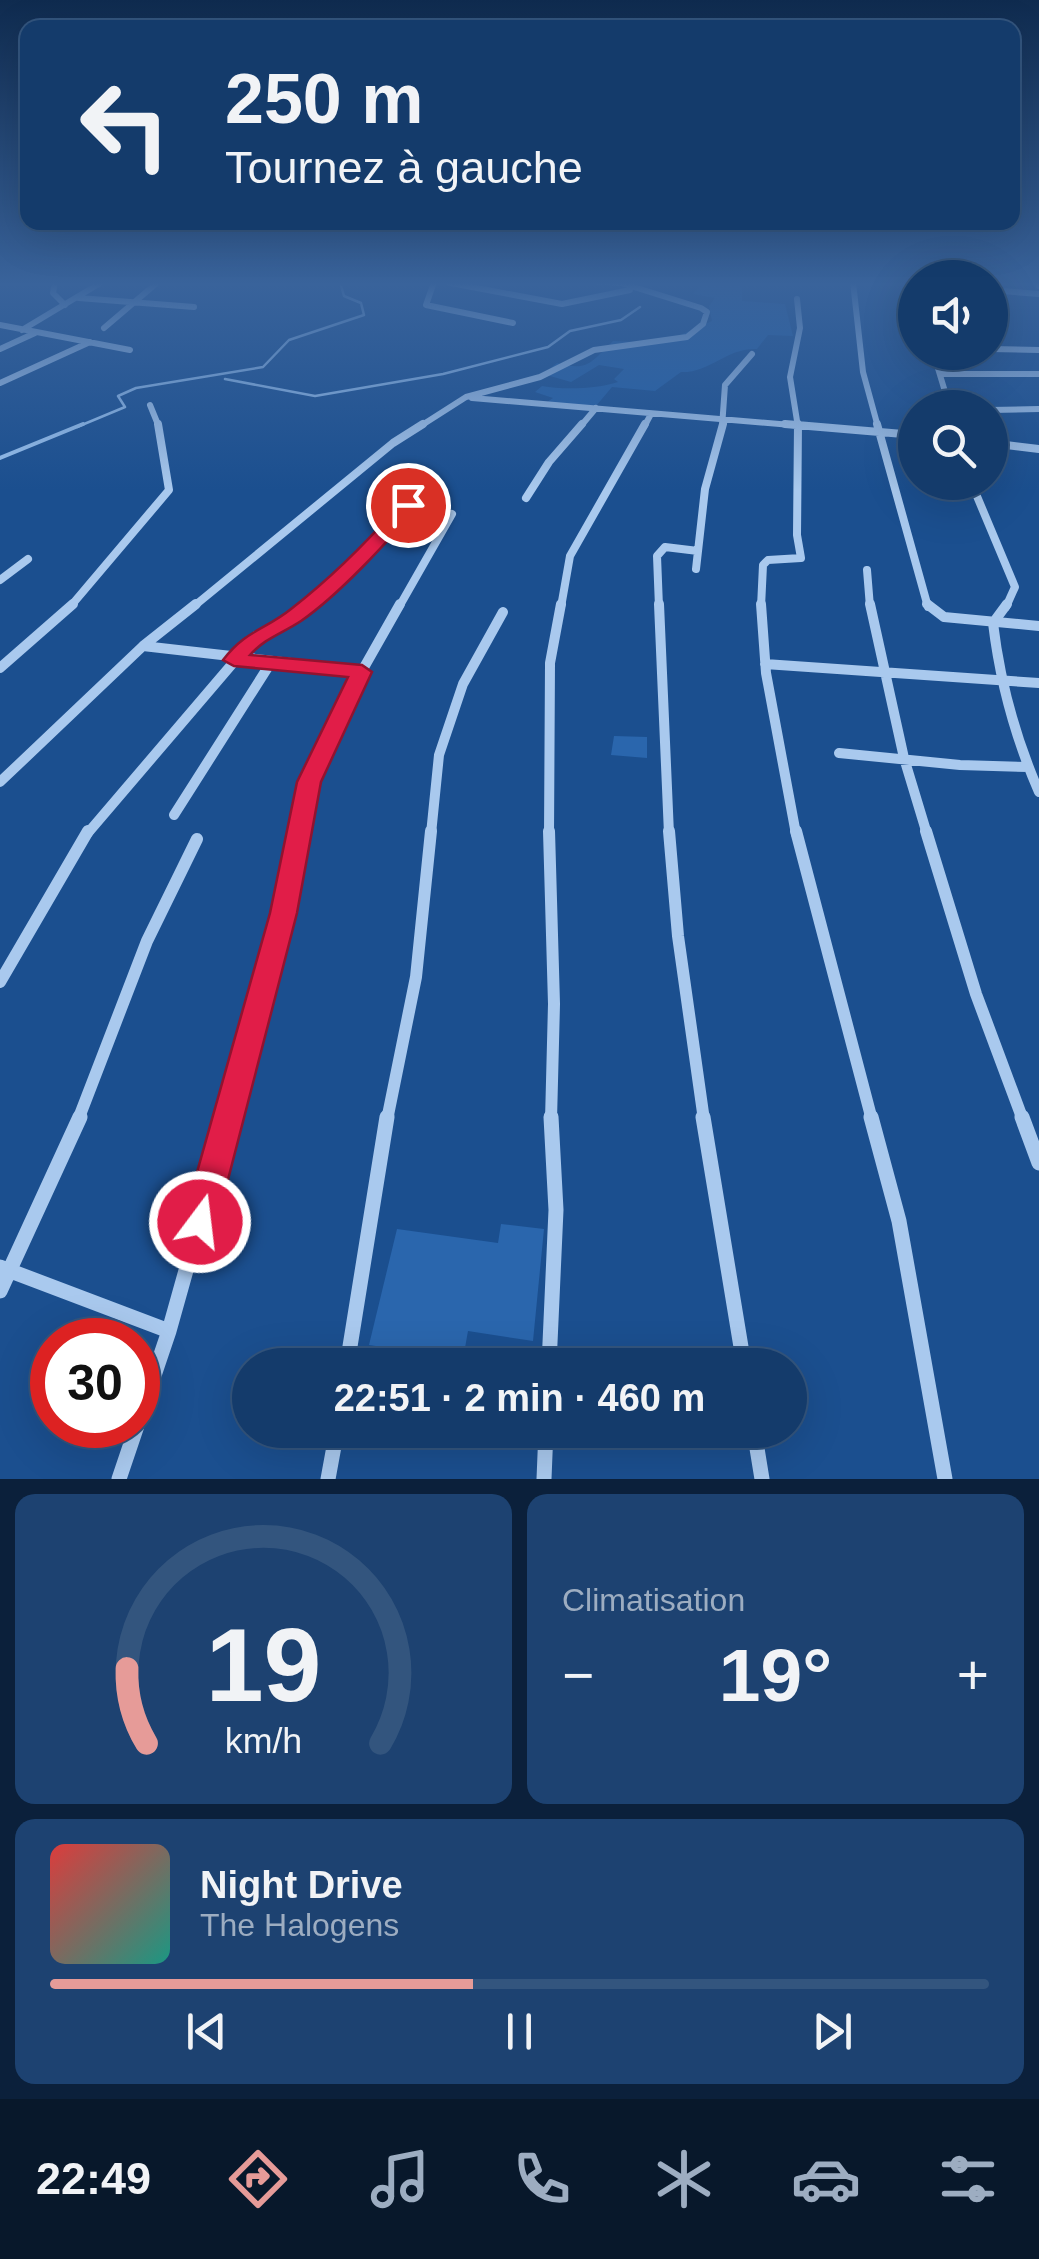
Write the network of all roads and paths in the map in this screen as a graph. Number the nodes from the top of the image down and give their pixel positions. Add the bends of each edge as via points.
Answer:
1 (70, 351) edge
2 (592, 351) edge
3 (795, 351) edge
4 (861, 351) edge
5 (752, 354) dead end
6 (939, 370) edge
7 (940, 374) junction
8 (1039, 374) edge
9 (0, 383) edge
10 (945, 390) edge
11 (466, 397) junction
12 (150, 405) dead end
13 (596, 408) junction
14 (1039, 409) edge
15 (1008, 410) edge
16 (651, 414) junction
17 (724, 418) junction
18 (798, 426) junction
19 (879, 432) junction
20 (898, 434) edge
21 (1008, 445) edge
22 (1039, 449) edge
23 (526, 498) dead end
24 (978, 500) edge
25 (408, 505) dead end
26 (452, 514) dead end
27 (698, 551) junction
28 (28, 558) dead end
29 (696, 568) dead end
30 (867, 570) dead end
31 (0, 580) edge
32 (502, 612) dead end
33 (994, 623) junction
34 (1039, 626) edge
35 (144, 646) junction
36 (234, 660) junction
37 (270, 664) junction
38 (765, 664) junction
39 (0, 668) edge
40 (362, 672) junction
41 (885, 673) junction
42 (1002, 682) junction
43 (1039, 683) edge
44 (838, 753) dead end
45 (904, 758) junction
46 (1028, 768) junction
47 (0, 782) edge
48 (1039, 792) edge
49 (174, 815) dead end
50 (197, 838) dead end
51 (0, 982) edge
52 (1039, 1163) edge
53 (5, 1268) edge
54 (0, 1291) edge
55 (170, 1332) junction
56 (350, 1348) edge
57 (550, 1348) edge
58 (741, 1348) edge
59 (334, 1448) edge
60 (545, 1448) edge
61 (757, 1448) edge
62 (119, 1479) edge
63 (328, 1479) edge
64 (544, 1479) edge
65 (762, 1479) edge
66 (945, 1479) edge

1 - 9 street
2 - 11 street via 540,377
3 - 18 street via 790,377
4 - 19 street
5 - 17 street via 726,385
6 - 7 street
7 - 8 street
7 - 10 street
11 - 13 street
11 - 35 street via 393,443
12 - 39 street via 170,490 72,606
13 - 16 street
13 - 23 street
14 - 15 street
16 - 17 street
16 - 57 street via 570,556 550,663 556,1210
17 - 18 street
17 - 27 street via 704,489
18 - 19 street
18 - 38 street via 801,558 763,565
19 - 20 street
19 - 33 street via 928,608
21 - 22 street
24 - 33 street via 1015,587
25 - 36 street via 295,616 256,636
26 - 40 street
27 - 29 street
27 - 58 street via 665,547 657,556 666,746 678,932
28 - 31 street
30 - 41 street
32 - 56 street via 463,684 439,755 416,977 377,1166
33 - 34 street
33 - 42 street
35 - 36 street
35 - 47 street
36 - 37 street
36 - 51 street via 92,824
37 - 40 street
37 - 49 street
38 - 41 street
38 - 66 street via 792,814 899,1220
40 - 55 street via 309,782 261,1004
41 - 42 street
41 - 45 street
42 - 43 street
42 - 46 street
44 - 45 street
45 - 46 street
45 - 52 street via 976,994
46 - 48 street
50 - 53 street via 147,941 81,1114
53 - 54 street
53 - 55 street
55 - 62 street
59 - 63 street
60 - 64 street
61 - 65 street

